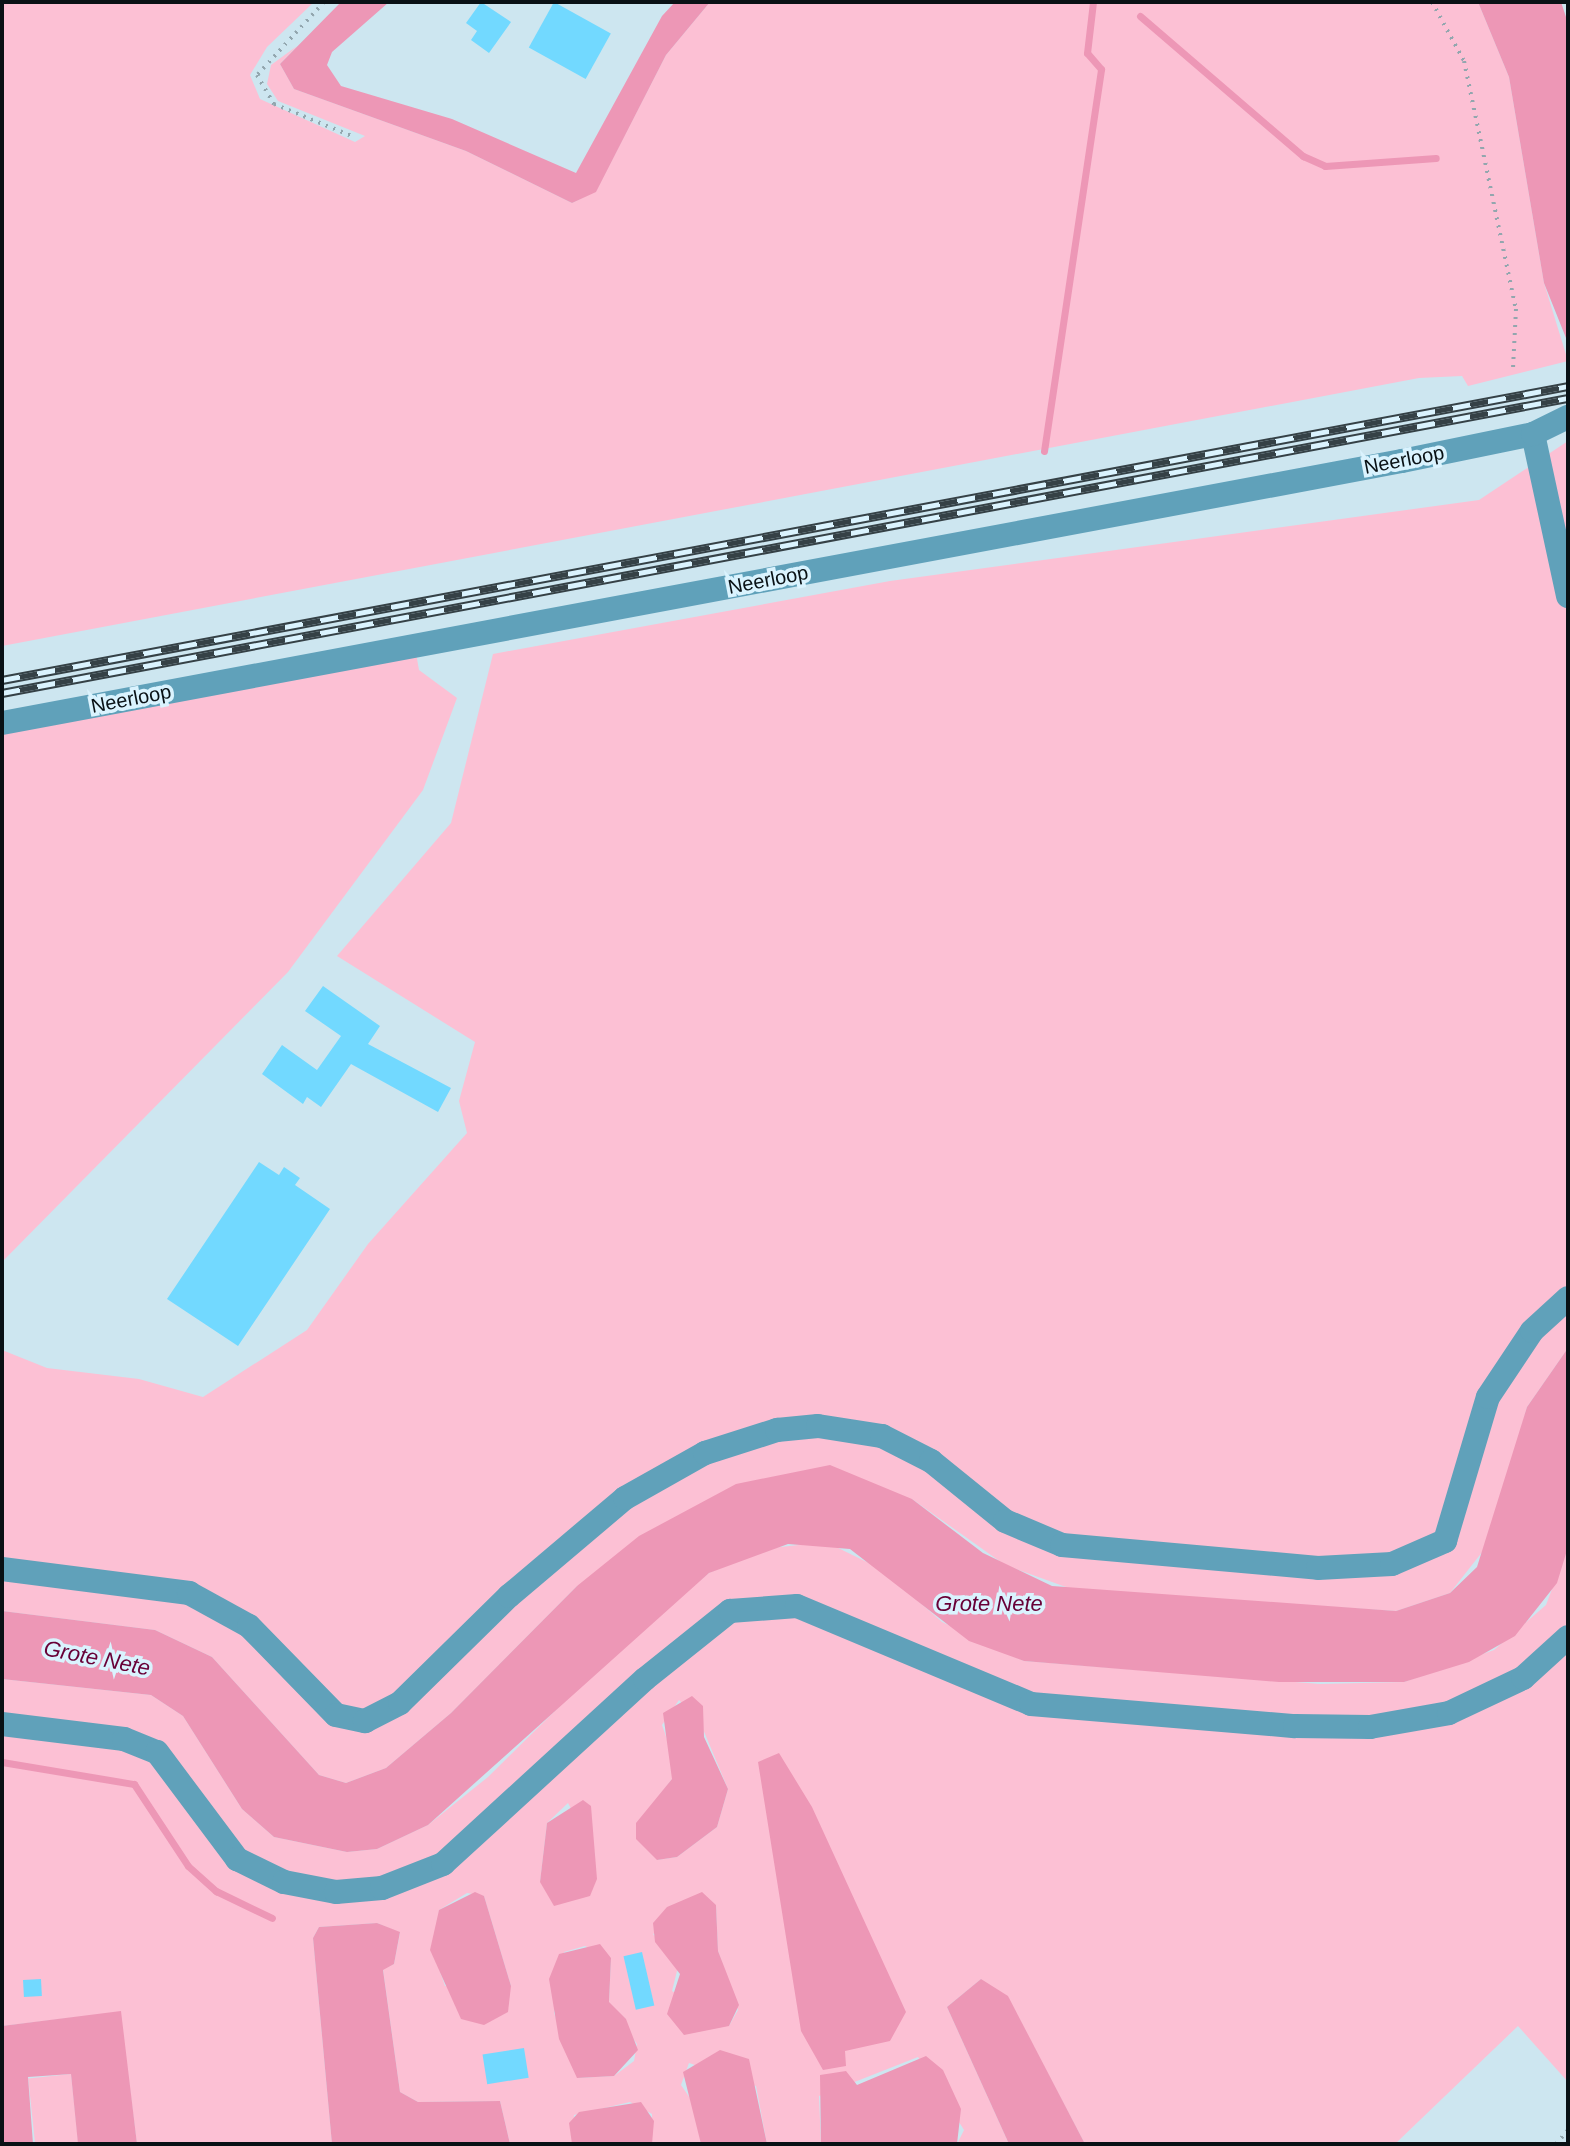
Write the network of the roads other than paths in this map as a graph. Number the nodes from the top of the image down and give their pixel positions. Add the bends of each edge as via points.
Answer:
1 (1568, 417) edge
2 (1533, 434) junction
3 (1568, 596) edge
4 (2, 723) edge
5 (1568, 1298) edge
6 (2, 1569) edge
7 (1568, 1637) edge
8 (2, 1724) edge

1 - 2 street, Neerloop
2 - 3 street
2 - 4 street, Neerloop
5 - 6 street via 1532,1331 1488,1397 1445,1541 1392,1564 1318,1568 1062,1545 1005,1521 931,1461 882,1436 818,1426 777,1430 705,1453 625,1498 509,1596 400,1703 365,1721 336,1715 249,1626 189,1593
7 - 8 street via 1523,1678 1449,1713 1370,1727 1295,1726 1031,1704 797,1606 730,1611 645,1679 443,1864 382,1888 336,1892 284,1882 237,1859 216,1840 157,1752 124,1739

